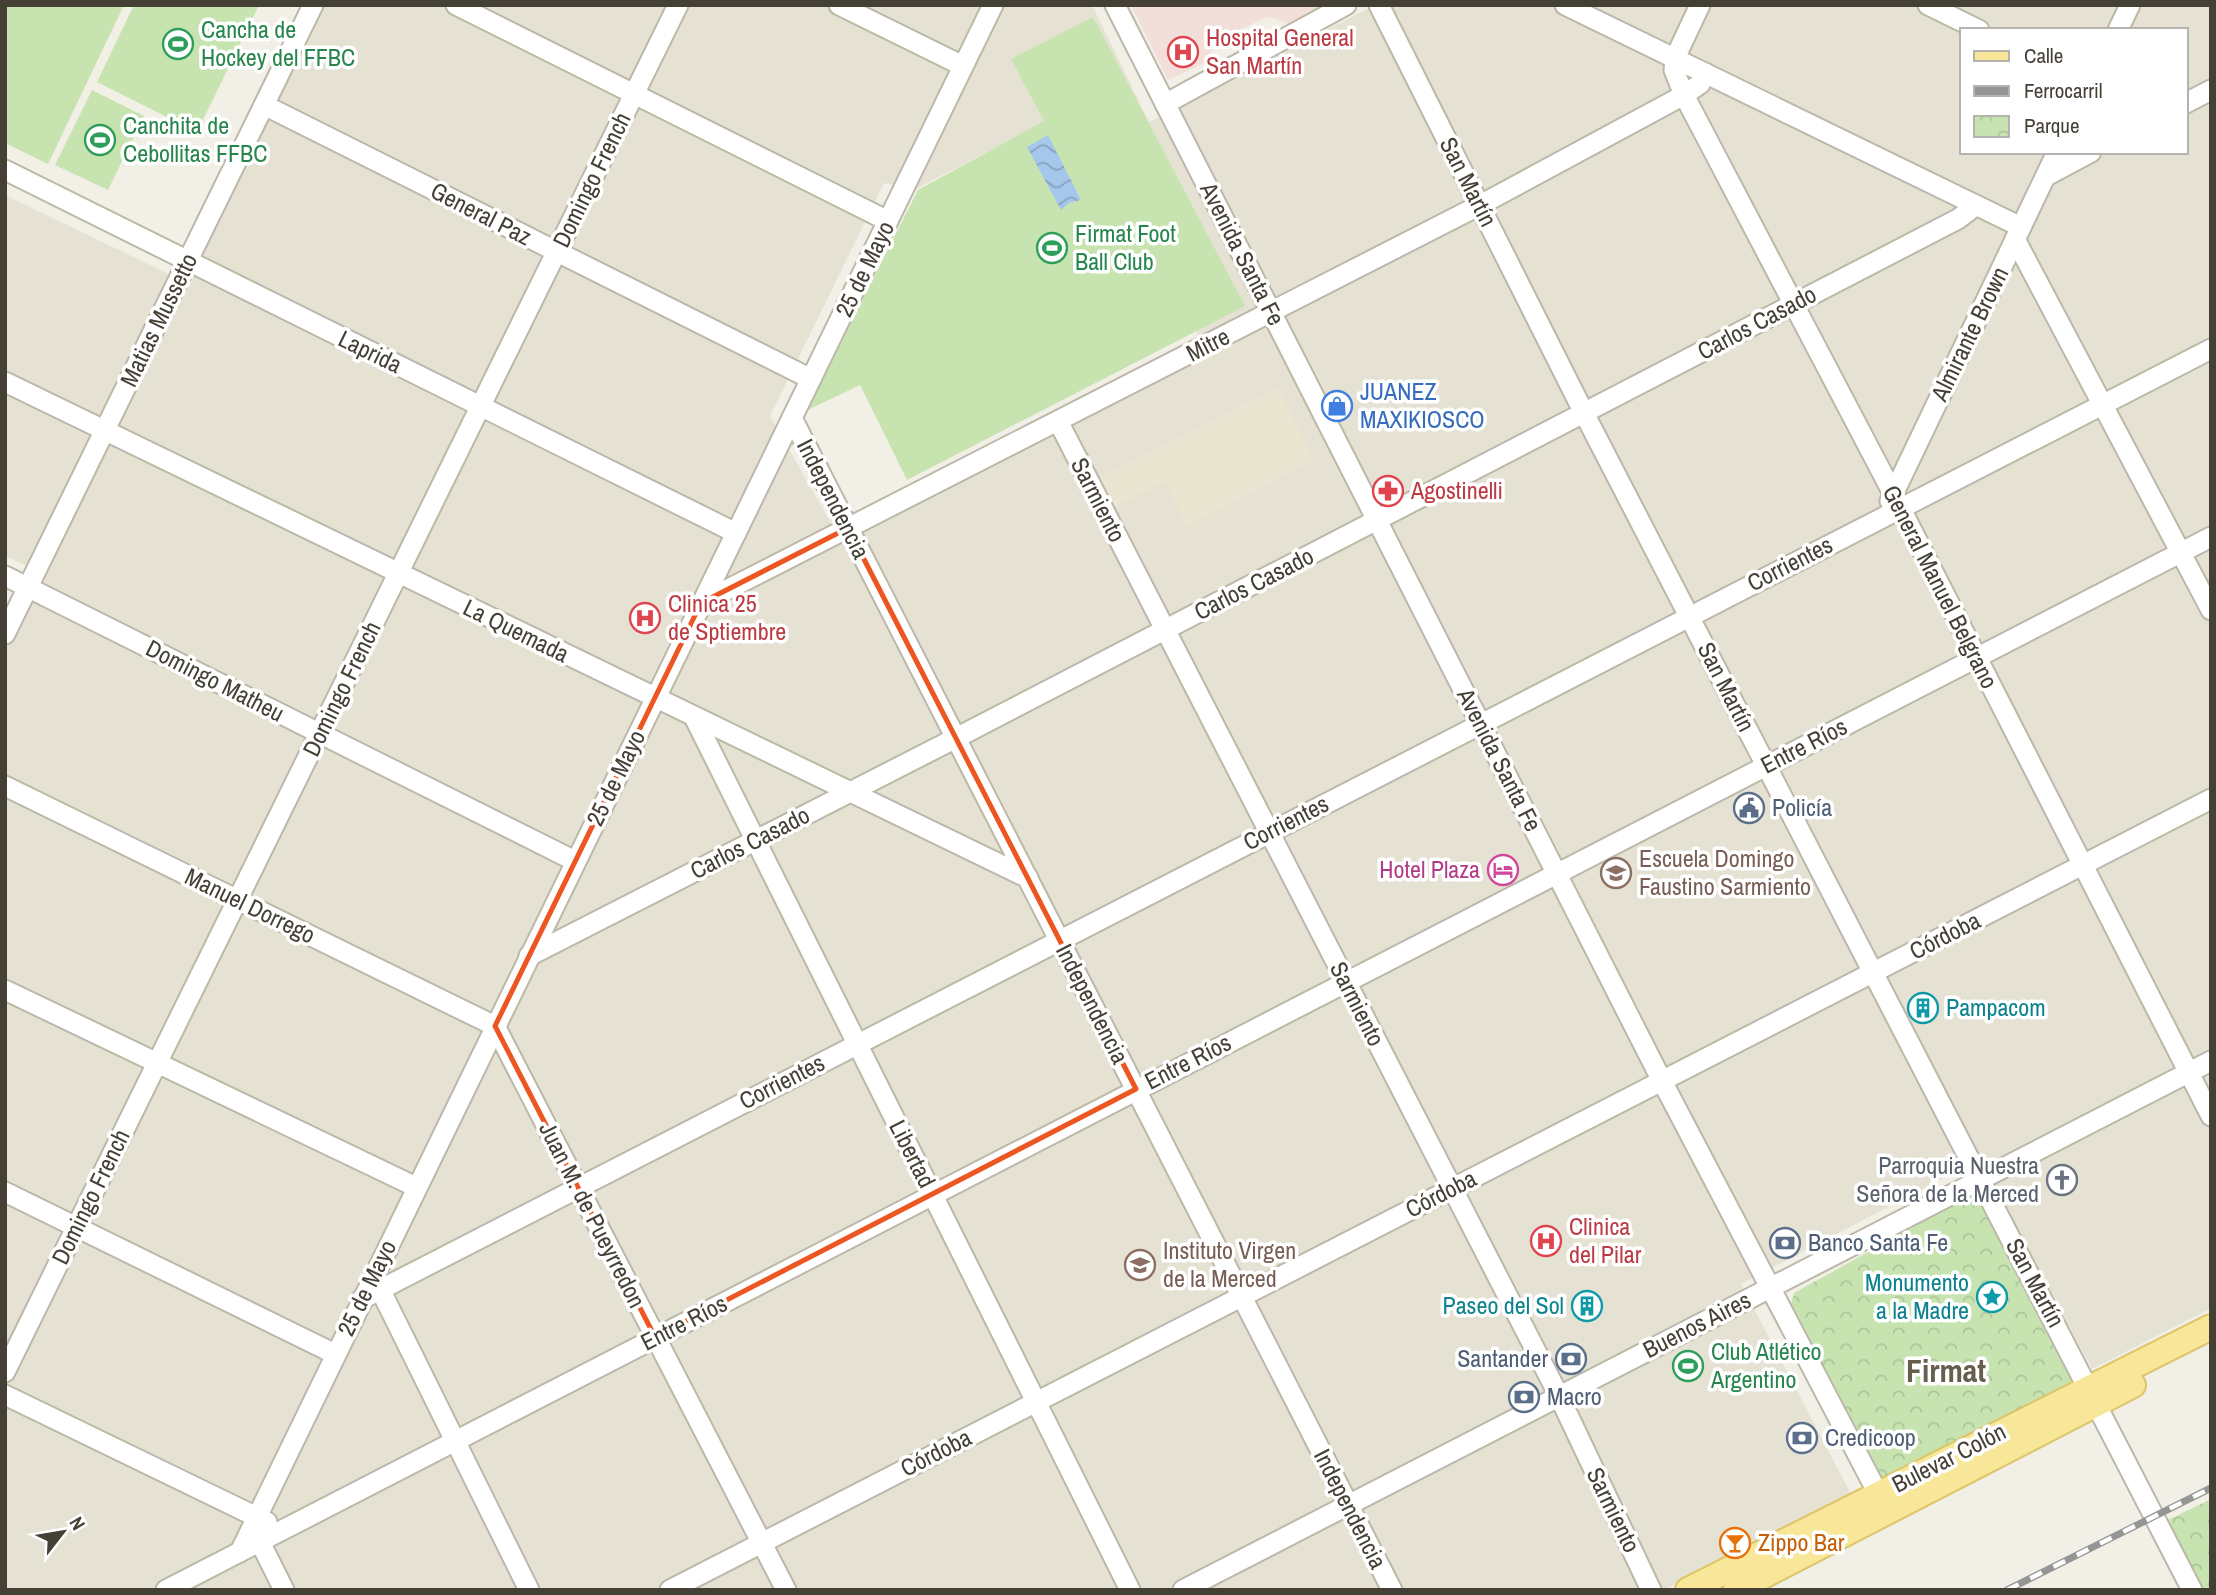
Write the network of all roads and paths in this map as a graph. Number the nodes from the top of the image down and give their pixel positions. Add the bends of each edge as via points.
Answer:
1 (313, 5) edge
2 (456, 5) edge
3 (678, 5) edge
4 (839, 5) edge
5 (993, 5) edge
6 (1115, 5) edge
7 (1346, 5) edge
8 (1379, 5) edge
9 (1564, 5) edge
10 (1700, 5) edge
11 (1928, 5) edge
12 (2130, 5) edge
13 (1975, 28) edge
14 (2119, 28) edge
15 (1675, 58) junction
16 (963, 66) junction
17 (1705, 73) junction
18 (2211, 90) edge
19 (634, 94) junction
20 (1684, 96) junction
21 (2188, 102) edge
22 (1165, 104) junction
23 (264, 105) junction
24 (2056, 154) edge
25 (2087, 154) edge
26 (5, 170) edge
27 (2046, 176) junction
28 (1480, 205) junction
29 (1975, 205) junction
30 (888, 221) junction
31 (2018, 233) junction
32 (556, 252) junction
33 (188, 261) junction
34 (1792, 304) junction
35 (1272, 312) junction
36 (2211, 349) edge
37 (811, 379) junction
38 (5, 382) edge
39 (2102, 405) junction
40 (480, 406) junction
41 (1584, 413) junction
42 (792, 418) junction
43 (1058, 421) junction
44 (105, 430) junction
45 (1892, 506) junction
46 (1377, 520) junction
47 (848, 528) junction
48 (736, 533) junction
49 (2211, 537) edge
50 (2181, 553) junction
51 (398, 573) junction
52 (5, 576) edge
53 (28, 587) junction
54 (701, 603) junction
55 (2211, 610) edge
56 (1689, 615) junction
57 (1166, 630) junction
58 (5, 634) edge
59 (1976, 658) junction
60 (655, 698) junction
61 (694, 717) junction
62 (1480, 723) junction
63 (320, 733) junction
64 (956, 738) junction
65 (1767, 765) junction
66 (5, 786) edge
67 (849, 793) junction
68 (2211, 799) edge
69 (1269, 832) junction
70 (755, 841) junction
71 (575, 861) junction
72 (2082, 866) junction
73 (1556, 873) junction
74 (1028, 878) junction
75 (238, 900) junction
76 (1059, 940) junction
77 (529, 956) junction
78 (1874, 972) junction
79 (1346, 981) junction
80 (5, 990) edge
81 (495, 1027) junction
82 (857, 1044) junction
83 (2211, 1061) edge
84 (157, 1063) junction
85 (2188, 1073) junction
86 (1662, 1081) junction
87 (1136, 1089) junction
88 (2211, 1116) edge
89 (1981, 1179) junction
90 (416, 1187) junction
91 (578, 1187) junction
92 (1452, 1188) junction
93 (5, 1192) edge
94 (932, 1194) junction
95 (77, 1227) junction
96 (376, 1282) junction
97 (1769, 1288) junction
98 (1242, 1296) junction
99 (2211, 1327) edge
100 (655, 1337) junction
101 (2211, 1345) edge
102 (335, 1354) junction
103 (5, 1372) edge
104 (5, 1395) edge
105 (2094, 1395) junction
106 (1559, 1396) junction
107 (1036, 1402) junction
108 (455, 1441) junction
109 (1883, 1503) junction
110 (1348, 1505) junction
111 (257, 1517) junction
112 (284, 1530) junction
113 (260, 1542) junction
114 (762, 1543) junction
115 (240, 1552) junction
116 (166, 1590) edge
117 (284, 1590) edge
118 (529, 1590) edge
119 (670, 1590) edge
120 (786, 1590) edge
121 (1130, 1590) edge
122 (1183, 1590) edge
123 (1392, 1590) edge
124 (1651, 1590) edge
125 (1688, 1590) edge
126 (1736, 1590) edge
127 (2193, 1590) edge

1 - 23 street, Matias Mussetto
2 - 19 street
3 - 19 street, Domingo French
4 - 16 street
5 - 16 street, 25 de Mayo
6 - 22 street, Avenida Santa Fe
7 - 22 street
8 - 28 street, San Martín
9 - 15 street
10 - 15 street
11 - 13 street
12 - 14 street
15 - 17 street
15 - 20 street, General Manuel Belgrano via 1674,70
16 - 30 street, 25 de Mayo
17 - 20 street, Mitre via 1700,84
17 - 29 street
18 - 21 street
19 - 30 street
19 - 32 street, Domingo French
20 - 28 street, Mitre
20 - 34 street, General Manuel Belgrano
22 - 35 street, Avenida Santa Fe
23 - 32 street, General Paz
23 - 33 street, Matias Mussetto
24 - 27 street, Almirante Brown
25 - 27 street
26 - 33 street, Laprida
27 - 31 street, Almirante Brown
28 - 35 street, Mitre
28 - 41 street, San Martín
29 - 31 street
29 - 34 street, Carlos Casado via 1958,219
30 - 37 street, 25 de Mayo
31 - 39 street
31 - 45 street, Almirante Brown
32 - 37 street, General Paz
32 - 40 street, Domingo French
33 - 40 street, Laprida
33 - 44 street, Matias Mussetto
34 - 41 street, Carlos Casado
34 - 45 street, General Manuel Belgrano
35 - 43 street, Mitre
35 - 46 street, Avenida Santa Fe
36 - 39 street, Corrientes
37 - 42 street, 25 de Mayo
38 - 44 street, La Quemada
39 - 45 street, Corrientes
39 - 50 street
40 - 48 street, Laprida
40 - 51 street, Domingo French
41 - 46 street, Carlos Casado
41 - 56 street, San Martín
42 - 47 street, Independencia
42 - 48 street, 25 de Mayo
43 - 47 street, Mitre
43 - 57 street, Sarmiento
44 - 51 street, La Quemada
44 - 53 street, Matias Mussetto
45 - 56 street, Corrientes
45 - 59 street, General Manuel Belgrano
46 - 57 street, Carlos Casado
46 - 62 street, Avenida Santa Fe
47 - 54 street, Mitre
47 - 64 street, Independencia
48 - 54 street, 25 de Mayo
49 - 50 street, Entre Ríos
50 - 55 street
50 - 59 street, Entre Ríos
51 - 60 street, La Quemada
51 - 63 street, Domingo French
52 - 53 street, Domingo Matheu
53 - 58 street, Matias Mussetto
53 - 63 street, Domingo Matheu
54 - 60 street, 25 de Mayo
56 - 62 street, Corrientes
56 - 65 street, San Martín
57 - 64 street, Carlos Casado
57 - 69 street, Sarmiento
59 - 65 street, Entre Ríos
59 - 72 street, General Manuel Belgrano
60 - 61 street, La Quemada
60 - 71 street, 25 de Mayo
61 - 67 street, La Quemada
61 - 70 street, Libertad
62 - 69 street, Corrientes
62 - 73 street, Avenida Santa Fe
63 - 71 street, Domingo Matheu
63 - 75 street, Domingo French
64 - 67 street, Carlos Casado
64 - 74 street, Independencia
65 - 73 street, Entre Ríos
65 - 78 street, San Martín
66 - 75 street, Manuel Dorrego
67 - 70 street, Carlos Casado
67 - 74 street, La Quemada
68 - 72 street, Córdoba
69 - 76 street, Corrientes
69 - 79 street, Sarmiento
70 - 77 street, Carlos Casado
70 - 82 street, Libertad
71 - 77 street, 25 de Mayo
72 - 78 street, Córdoba
72 - 85 street, General Manuel Belgrano
73 - 79 street, Entre Ríos
73 - 86 street, Avenida Santa Fe
74 - 76 street, Independencia
75 - 81 street, Manuel Dorrego
75 - 84 street, Domingo French
76 - 82 street, Corrientes
76 - 87 street, Independencia
77 - 81 street, 25 de Mayo
78 - 86 street, Córdoba
78 - 89 street, San Martín
79 - 87 street, Entre Ríos
79 - 92 street, Sarmiento
80 - 84 street
81 - 90 street, 25 de Mayo
81 - 91 street, Juan M. de Pueyrredon
82 - 91 street, Corrientes
82 - 94 street, Libertad
83 - 85 street, Buenos Aires
84 - 90 street
84 - 95 street, Domingo French
85 - 88 street, General Manuel Belgrano
85 - 89 street, Buenos Aires
86 - 92 street, Córdoba
86 - 97 street, Avenida Santa Fe
87 - 94 street, Entre Ríos
87 - 98 street, Independencia
89 - 97 street, Buenos Aires
89 - 105 street, San Martín
90 - 96 street, 25 de Mayo
91 - 96 street, Corrientes
91 - 100 street, Juan M. de Pueyrredon
92 - 98 street, Córdoba
92 - 106 street, Sarmiento
93 - 95 street
94 - 100 street, Entre Ríos
94 - 107 street, Libertad
95 - 102 street
95 - 103 street, Domingo French
96 - 102 street, 25 de Mayo via 362,1298
96 - 108 street
97 - 106 street, Buenos Aires
97 - 109 street, Avenida Santa Fe
98 - 107 street, Córdoba
98 - 110 street, Independencia
99 - 105 main road, Bulevar Colón
100 - 108 street, Entre Ríos
100 - 114 street, Juan M. de Pueyrredon
101 - 105 main road, Bulevar Colón
102 - 111 street, 25 de Mayo
104 - 111 street
105 - 109 main road, Bulevar Colón
105 - 127 street, San Martín
106 - 110 street, Buenos Aires
106 - 124 street, Sarmiento
107 - 114 street, Córdoba
107 - 121 street, Libertad
108 - 112 street, Entre Ríos
108 - 118 street
109 - 125 main road, Bulevar Colón
109 - 126 main road, Bulevar Colón
110 - 122 street, Buenos Aires
110 - 123 street, Independencia
111 - 112 street
111 - 113 street
111 - 115 street, 25 de Mayo
112 - 113 street, Entre Ríos
113 - 115 street, Entre Ríos
113 - 117 street
114 - 119 street, Córdoba
114 - 120 street, Juan M. de Pueyrredon
115 - 116 street, Entre Ríos

